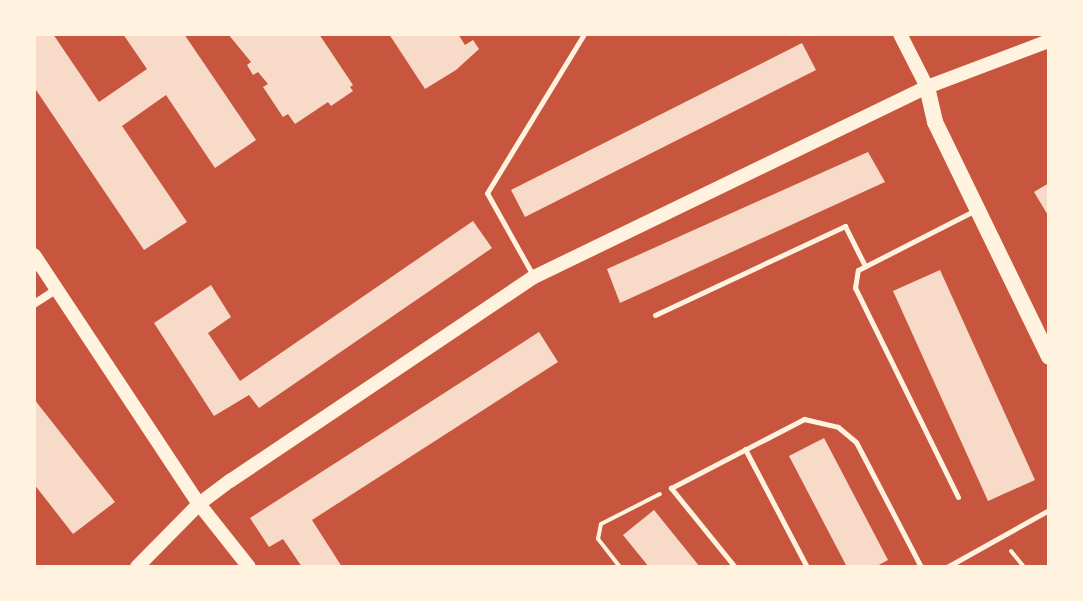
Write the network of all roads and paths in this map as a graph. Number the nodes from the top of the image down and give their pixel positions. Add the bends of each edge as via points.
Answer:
1 (584, 34) edge
2 (900, 34) edge
3 (1049, 41) edge
4 (927, 87) junction
5 (976, 210) junction
6 (34, 255) edge
7 (865, 266) junction
8 (534, 277) junction
9 (57, 289) junction
10 (34, 304) edge
11 (655, 315) dead end
12 (1049, 357) edge
13 (745, 449) junction
14 (671, 488) junction
15 (958, 497) dead end
16 (199, 504) junction
17 (1049, 510) edge
18 (1011, 551) dead end
19 (137, 567) edge
20 (249, 567) edge
21 (620, 567) edge
22 (735, 567) edge
23 (807, 567) edge
24 (921, 567) edge
25 (947, 567) edge
26 (1024, 567) edge

1 - 8 lane via 487,193
2 - 4 street
3 - 4 street
4 - 5 main road via 935,122
4 - 8 street
5 - 7 lane
5 - 12 main road
6 - 9 street
7 - 11 lane via 845,226
7 - 15 lane via 858,270 855,288
8 - 16 street
9 - 10 street
9 - 16 street
13 - 14 lane
13 - 23 lane
13 - 24 lane via 804,419 838,427 856,442
14 - 21 path via 601,524 598,539
14 - 22 lane
16 - 19 street
16 - 20 street
17 - 25 lane
18 - 26 path

